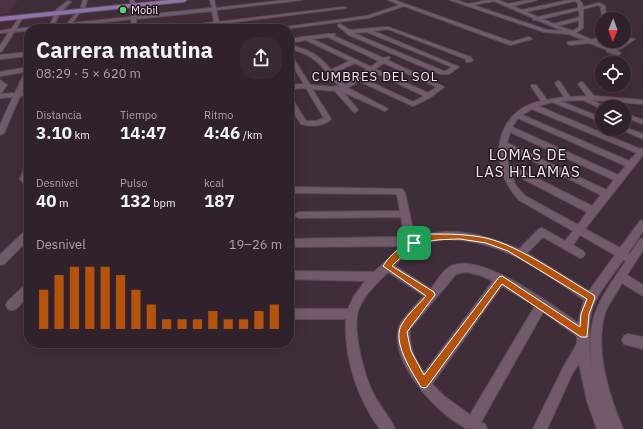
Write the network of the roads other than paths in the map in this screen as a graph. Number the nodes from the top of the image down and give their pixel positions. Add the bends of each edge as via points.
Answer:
1 (65, 0) edge
2 (85, 0) edge
3 (156, 0) edge
4 (184, 0) edge
5 (212, 0) edge
6 (300, 0) edge
7 (390, 0) edge
8 (452, 0) edge
9 (494, 0) edge
10 (498, 0) edge
11 (535, 0) edge
12 (575, 0) edge
13 (132, 3) edge
14 (545, 3) dead end
15 (404, 5) junction
16 (467, 5) junction
17 (508, 5) junction
18 (552, 5) junction
19 (344, 8) dead end
20 (581, 8) junction
21 (81, 9) junction
22 (215, 10) junction
23 (483, 10) junction
24 (59, 11) junction
25 (568, 11) junction
26 (523, 12) junction
27 (604, 12) edge
28 (0, 16) edge
29 (277, 16) junction
30 (501, 16) junction
31 (21, 17) junction
32 (134, 17) junction
33 (538, 18) junction
34 (582, 18) junction
35 (0, 19) edge
36 (376, 20) dead end
37 (520, 22) junction
38 (53, 24) edge
39 (70, 24) edge
40 (88, 24) edge
41 (133, 24) edge
42 (218, 24) edge
43 (230, 24) edge
44 (281, 24) edge
45 (340, 25) junction
46 (555, 25) junction
47 (294, 27) edge
48 (24, 29) edge
49 (13, 30) junction
50 (367, 30) junction
51 (294, 31) edge
52 (0, 32) edge
53 (348, 32) junction
54 (572, 33) junction
55 (327, 36) junction
56 (307, 39) junction
57 (529, 39) dead end
58 (632, 39) dead end
59 (294, 40) edge
60 (595, 40) edge
61 (592, 41) junction
62 (425, 42) junction
63 (570, 43) dead end
64 (294, 48) edge
65 (411, 48) junction
66 (294, 49) edge
67 (0, 50) edge
68 (616, 51) junction
69 (602, 52) dead end
70 (396, 53) junction
71 (24, 55) edge
72 (0, 57) edge
73 (383, 60) junction
74 (468, 61) dead end
75 (354, 62) junction
76 (294, 64) edge
77 (371, 69) junction
78 (24, 71) edge
79 (331, 72) junction
80 (0, 74) edge
81 (360, 79) junction
82 (0, 82) edge
83 (24, 82) edge
84 (558, 83) dead end
85 (581, 84) dead end
86 (534, 86) dead end
87 (294, 87) edge
88 (308, 87) junction
89 (341, 90) junction
90 (19, 93) junction
91 (24, 93) edge
92 (0, 94) edge
93 (429, 96) junction
94 (568, 98) junction
95 (580, 98) junction
96 (592, 98) junction
97 (364, 99) junction
98 (549, 101) junction
99 (643, 102) edge
100 (595, 104) edge
101 (349, 105) junction
102 (532, 106) junction
103 (294, 108) edge
104 (385, 109) dead end
105 (355, 110) dead end
106 (517, 115) junction
107 (595, 117) edge
108 (631, 118) edge
109 (643, 122) edge
110 (508, 128) junction
111 (631, 132) edge
112 (0, 133) edge
113 (643, 136) edge
114 (504, 144) junction
115 (642, 151) edge
116 (631, 165) junction
117 (505, 166) junction
118 (620, 179) junction
119 (294, 190) edge
120 (606, 194) junction
121 (593, 211) junction
122 (405, 214) junction
123 (299, 215) dead end
124 (643, 223) edge
125 (578, 230) junction
126 (24, 238) edge
127 (643, 242) edge
128 (294, 243) edge
129 (412, 243) junction
130 (567, 246) junction
131 (520, 254) junction
132 (580, 254) dead end
133 (626, 257) junction
134 (0, 261) edge
135 (387, 266) junction
136 (294, 275) edge
137 (376, 277) junction
138 (621, 277) junction
139 (502, 279) junction
140 (643, 291) edge
141 (24, 293) edge
142 (431, 295) junction
143 (592, 298) junction
144 (541, 305) junction
145 (12, 306) dead end
146 (294, 314) edge
147 (352, 314) junction
148 (584, 339) junction
149 (628, 340) dead end
150 (643, 344) edge
151 (424, 384) junction
152 (476, 427) edge
153 (388, 429) edge
154 (540, 429) edge
155 (604, 429) edge
156 (616, 429) edge

1 - 24 street via 69,2
2 - 21 street
3 - 13 main road
4 - 13 main road
5 - 22 street
6 - 22 street
7 - 15 street
8 - 16 street
9 - 16 street
9 - 17 street
10 - 17 street
11 - 17 street
12 - 18 street
12 - 20 street via 580,2
13 - 21 main road
13 - 32 street
14 - 18 street
15 - 47 street via 368,17
15 - 57 street via 512,44
16 - 23 street
17 - 23 street
17 - 26 street
18 - 25 street
18 - 26 street
19 - 29 street
20 - 25 street
20 - 27 street via 600,4 604,6
20 - 34 street
21 - 24 main road
21 - 39 street
22 - 32 street
22 - 42 street
23 - 30 street
24 - 28 main road
24 - 31 main road
24 - 38 street
25 - 33 street
26 - 30 street
26 - 33 street
29 - 43 street
29 - 44 street
30 - 37 street
31 - 35 main road
31 - 49 street
32 - 40 street
32 - 41 street
33 - 37 street
33 - 46 street
33 - 54 street
34 - 46 street
34 - 54 street via 581,28
36 - 45 street
37 - 54 street via 549,32
45 - 51 street
45 - 53 street
46 - 54 street
48 - 49 street
49 - 52 street
49 - 67 street
50 - 53 street
50 - 62 street via 387,27 408,33
50 - 65 street
53 - 55 street
53 - 70 street
54 - 61 street
55 - 56 street
55 - 73 street
56 - 59 street
56 - 75 street
58 - 68 street
60 - 61 street
61 - 63 street
61 - 68 street
62 - 65 street
62 - 74 street via 468,58
64 - 79 street via 314,54
65 - 70 street
65 - 70 street via 456,68 444,73
66 - 89 street via 313,58
68 - 69 street
70 - 73 street
71 - 72 street
73 - 77 street
73 - 93 street via 439,85 441,88
75 - 77 street
75 - 79 street
76 - 88 street
77 - 81 street
77 - 93 street
78 - 80 street
79 - 89 street
81 - 89 street
81 - 93 street via 411,104 416,104
82 - 92 street via 4,85
83 - 90 street
84 - 94 street
85 - 96 street
86 - 98 street
87 - 88 street
88 - 89 street
88 - 103 street via 327,120 303,123
89 - 97 street
89 - 101 street
90 - 91 street
90 - 92 street
90 - 112 street
94 - 95 street
94 - 98 street
95 - 96 street
95 - 100 street
96 - 99 street
97 - 101 street
97 - 104 street
98 - 102 street
98 - 107 street
101 - 105 street
102 - 106 street
102 - 115 street
106 - 110 street
106 - 116 street
108 - 109 street
110 - 114 street
110 - 118 street
111 - 113 street
114 - 117 street
114 - 120 street
115 - 116 street
116 - 118 street
117 - 121 street
117 - 125 street via 511,185 522,198
118 - 120 street
119 - 122 street via 397,190 401,193
120 - 121 street
121 - 125 street
122 - 123 street
122 - 129 street
124 - 133 street
125 - 130 street
125 - 133 street
126 - 134 street
127 - 133 street
128 - 129 street
129 - 131 street via 431,237 471,237
129 - 135 street
130 - 131 street via 542,232
130 - 132 street
131 - 143 street
133 - 138 street
133 - 143 street
135 - 137 street
135 - 142 street
136 - 137 street
137 - 147 street via 360,295
138 - 140 street
138 - 156 street via 599,314 596,347 606,403
139 - 142 street via 479,271 458,268 453,270
139 - 144 street
139 - 151 street
141 - 145 street
142 - 151 street via 403,332 407,353
143 - 148 street via 585,314
144 - 148 street
144 - 152 street
146 - 147 street
147 - 153 street via 359,377 375,411
148 - 154 street
148 - 155 street via 591,392
149 - 150 street
151 - 152 street via 434,396

